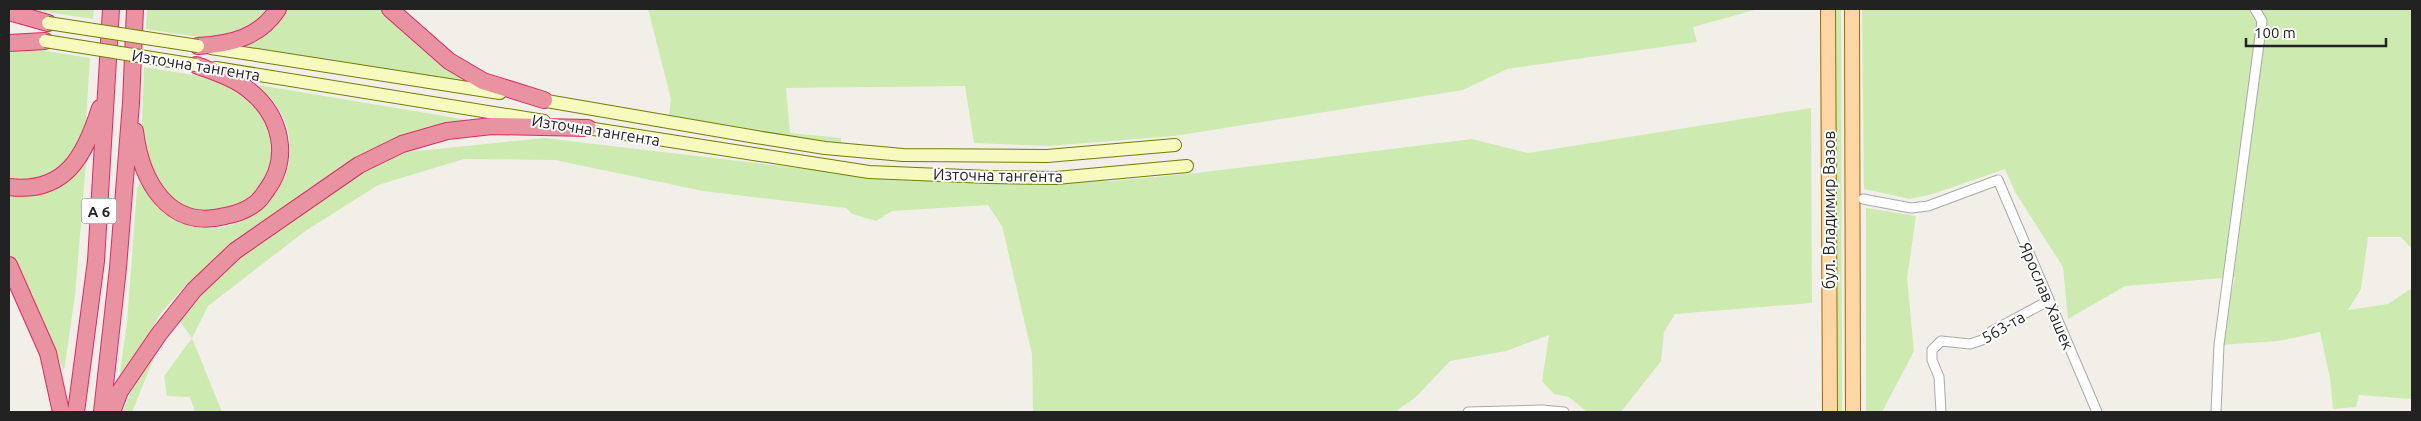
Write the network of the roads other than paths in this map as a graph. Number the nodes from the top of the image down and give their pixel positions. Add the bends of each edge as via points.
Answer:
1 (111, 9) edge
2 (278, 9) edge
3 (390, 9) edge
4 (1828, 9) edge
5 (1852, 9) edge
6 (2255, 9) edge
7 (136, 10) edge
8 (9, 12) edge
9 (9, 18) edge
10 (48, 23) junction
11 (9, 35) edge
12 (45, 40) junction
13 (9, 43) edge
14 (198, 46) junction
15 (196, 65) junction
16 (107, 84) junction
17 (544, 100) junction
18 (131, 103) junction
19 (588, 128) junction
20 (1175, 146) dead end
21 (1187, 166) dead end
22 (9, 187) edge
23 (1863, 199) dead end
24 (9, 265) edge
25 (2048, 301) junction
26 (61, 412) edge
27 (76, 412) edge
28 (102, 412) edge
29 (112, 412) edge
30 (1468, 412) edge
31 (1564, 412) edge
32 (1830, 412) edge
33 (1853, 412) edge
34 (1941, 412) edge
35 (2097, 412) edge
36 (2216, 412) edge

1 - 16 highway, A 6
2 - 14 highway via 270,22 244,38
3 - 17 highway via 458,66 483,81
4 - 32 main road, бул. Владимир Вазов
5 - 33 main road, бул. Владимир Вазов
6 - 36 street via 2262,21 2219,345
7 - 18 highway, A 6
8 - 10 highway
9 - 10 street, Източна тангента
10 - 14 street, Източна тангента, bridge
11 - 12 street, Източна тангента
12 - 13 highway
12 - 15 street, Източна тангента, bridge
14 - 17 street, Източна тангента
15 - 18 highway via 232,79 249,90 265,104 274,119 280,152 278,170 257,202 237,213 213,219 190,218 170,208 154,190 143,168
15 - 19 street, Източна тангента
16 - 22 highway via 90,140 80,158 62,176 43,185 23,189
16 - 27 highway, A 6 via 96,261
17 - 20 street, Източна тангента via 808,145 903,155 1047,156
18 - 28 highway, A 6
19 - 21 street, Източна тангента via 869,172 1056,178
19 - 29 highway via 492,126 447,131 402,144 358,165 235,251 194,290 120,391
23 - 25 street, Ярослав Хашек via 1911,208 1928,206 1998,180
24 - 26 highway via 48,353
25 - 34 street, 563-та via 1992,331 1982,340 1970,344 1941,341 1932,350 1932,360 1939,377
25 - 35 street, Ярослав Хашек
30 - 31 street

